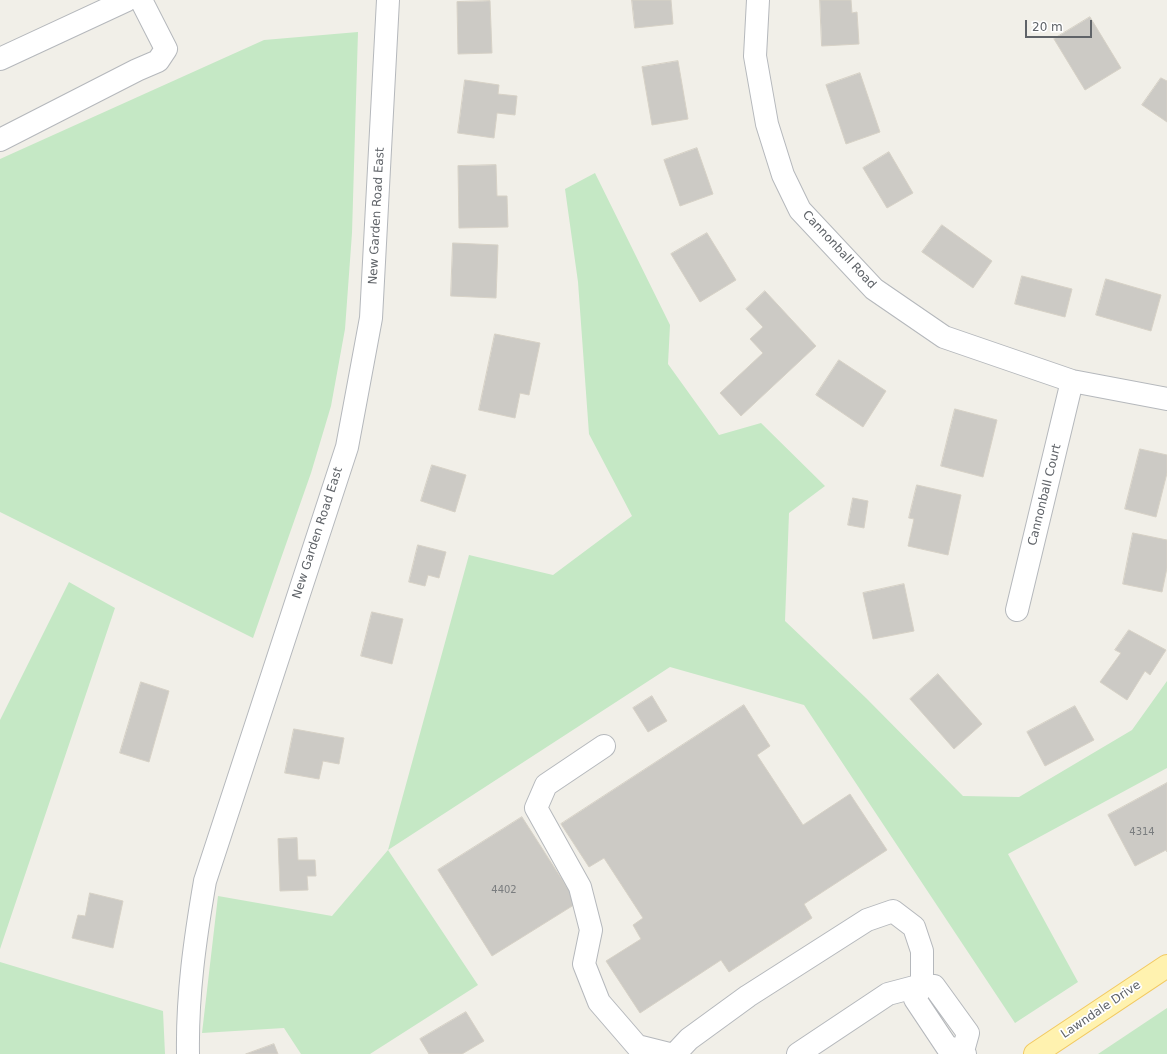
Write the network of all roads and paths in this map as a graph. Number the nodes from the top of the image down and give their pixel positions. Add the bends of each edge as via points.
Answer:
1 (127, 0) edge
2 (142, 0) edge
3 (388, 0) edge
4 (758, 0) edge
5 (0, 59) edge
6 (0, 140) edge
7 (1072, 381) junction
8 (1167, 399) edge
9 (1017, 610) dead end
10 (604, 746) dead end
11 (1167, 966) edge
12 (922, 985) junction
13 (964, 1053) edge
14 (188, 1054) edge
15 (669, 1054) edge
16 (675, 1054) edge
17 (798, 1054) edge
18 (1035, 1054) edge

1 - 5 street
2 - 6 street via 166,49 158,61
3 - 14 street, New Garden Road East via 371,318 347,447 205,881 194,948 187,1019
4 - 7 street, Cannonball Road via 755,56 767,124 783,175 800,210 874,289 944,338
7 - 8 street, Cannonball Road
7 - 9 street, Cannonball Court
10 - 15 street via 546,784 536,808 580,887 591,930 584,964 599,1002 637,1046
11 - 18 main road, Lawndale Drive
12 - 13 street via 934,986 968,1033
12 - 16 street via 922,951 914,927 893,911 867,920 748,996 688,1039
12 - 17 street via 888,994

